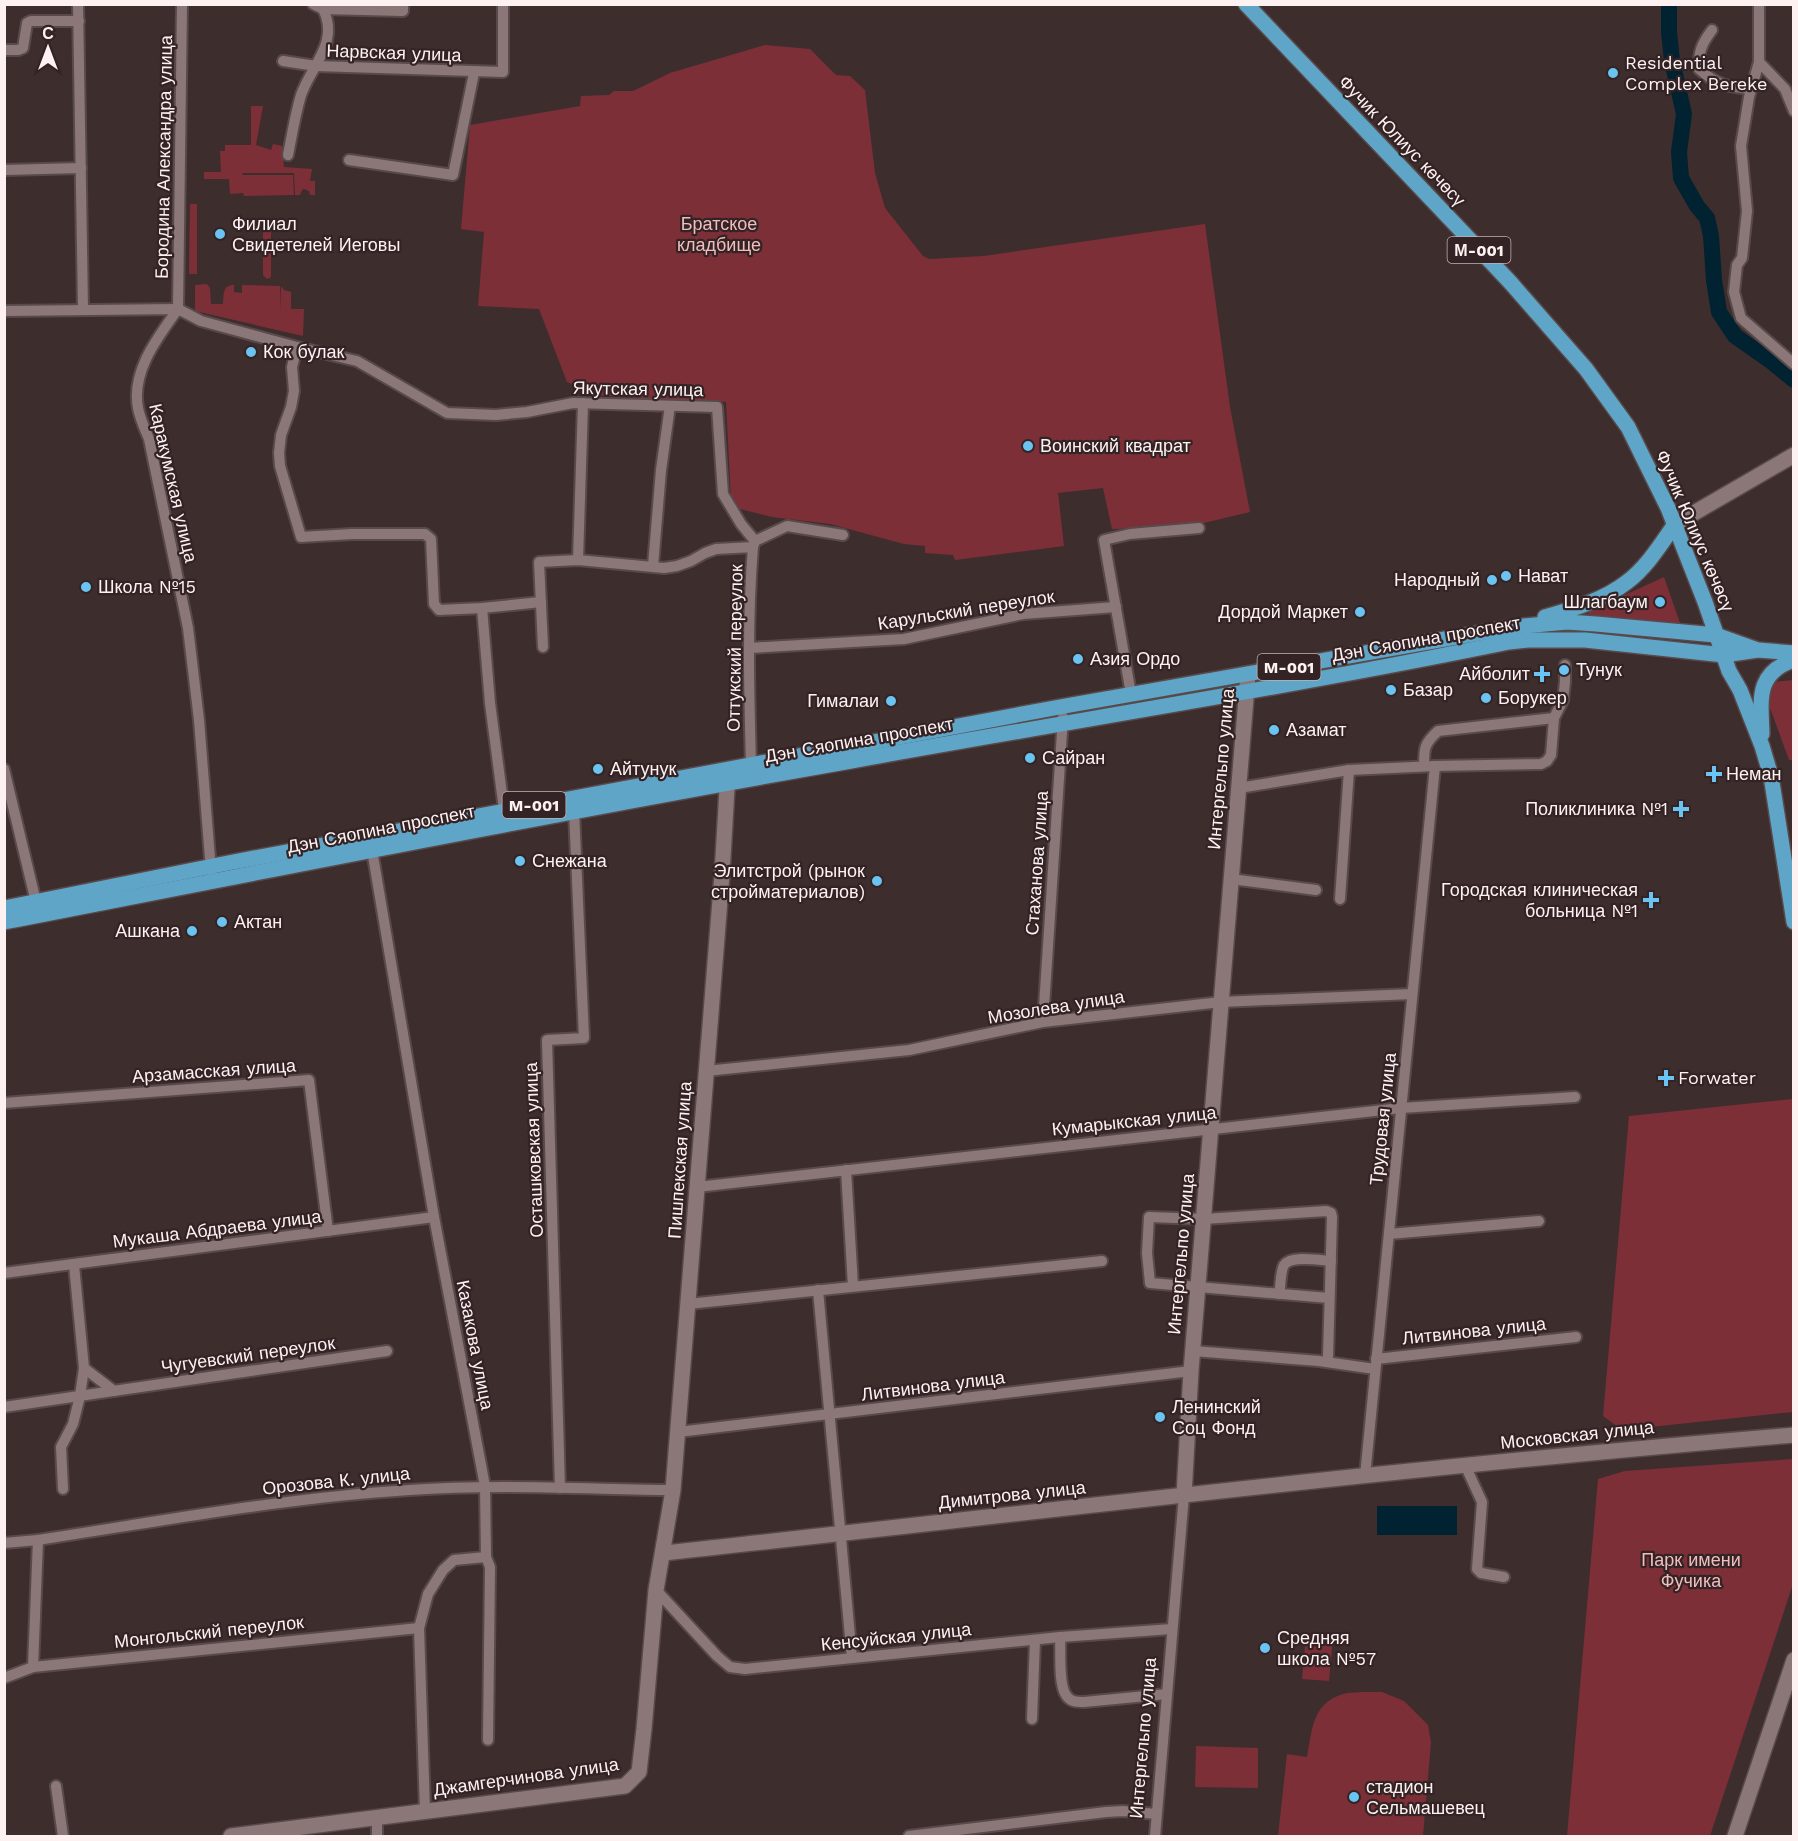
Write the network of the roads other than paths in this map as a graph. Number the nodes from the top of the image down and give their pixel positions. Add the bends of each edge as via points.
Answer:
1 (78, 4) edge
2 (182, 4) edge
3 (403, 4) edge
4 (503, 4) edge
5 (1246, 4) edge
6 (1759, 4) edge
7 (318, 7) edge
8 (79, 21) junction
9 (1712, 30) dead end
10 (4, 50) edge
11 (283, 61) dead end
12 (1760, 62) junction
13 (316, 66) junction
14 (474, 72) junction
15 (1751, 89) junction
16 (1794, 111) edge
17 (288, 155) dead end
18 (349, 160) dead end
19 (81, 168) junction
20 (4, 170) edge
21 (83, 309) junction
22 (178, 309) junction
23 (4, 311) edge
24 (297, 347) junction
25 (1794, 364) edge
26 (584, 403) junction
27 (670, 406) junction
28 (1794, 454) edge
29 (1675, 524) junction
30 (1199, 528) dead end
31 (843, 535) dead end
32 (754, 544) junction
33 (578, 560) junction
34 (653, 566) junction
35 (541, 602) junction
36 (1116, 607) junction
37 (483, 608) junction
38 (1513, 627) junction
39 (1716, 635) junction
40 (543, 647) dead end
41 (748, 648) junction
42 (1758, 650) junction
43 (1794, 653) edge
44 (1724, 655) junction
45 (1794, 660) edge
46 (1565, 664) dead end
47 (1248, 674) junction
48 (1247, 691) junction
49 (1131, 694) junction
50 (1065, 706) junction
51 (1554, 718) junction
52 (1063, 723) junction
53 (1762, 746) junction
54 (750, 765) junction
55 (1430, 766) junction
56 (4, 769) edge
57 (1349, 770) junction
58 (728, 777) junction
59 (1239, 788) junction
60 (8, 798) edge
61 (574, 811) junction
62 (505, 818) junction
63 (372, 850) junction
64 (211, 879) junction
65 (1231, 879) junction
66 (1316, 890) dead end
67 (1340, 899) dead end
68 (36, 902) junction
69 (4, 908) edge
70 (4, 922) edge
71 (1794, 922) edge
72 (1412, 994) junction
73 (1221, 1002) junction
74 (1043, 1022) junction
75 (706, 1071) junction
76 (1575, 1097) dead end
77 (4, 1103) edge
78 (1401, 1108) junction
79 (1211, 1129) junction
80 (846, 1170) junction
81 (698, 1187) junction
82 (434, 1217) junction
83 (1204, 1219) junction
84 (1539, 1221) dead end
85 (328, 1231) junction
86 (1389, 1234) junction
87 (1102, 1261) dead end
88 (1331, 1261) junction
89 (74, 1264) junction
90 (4, 1273) edge
91 (853, 1286) junction
92 (1199, 1288) junction
93 (818, 1290) junction
94 (1279, 1294) junction
95 (1329, 1298) junction
96 (688, 1304) junction
97 (1576, 1337) dead end
98 (1193, 1351) junction
99 (387, 1352) dead end
100 (1328, 1357) dead end
101 (1376, 1364) junction
102 (84, 1368) junction
103 (1191, 1371) junction
104 (114, 1391) junction
105 (80, 1396) junction
106 (4, 1407) edge
107 (830, 1414) junction
108 (678, 1432) junction
109 (1794, 1435) edge
110 (1465, 1465) junction
111 (1365, 1476) junction
112 (485, 1486) junction
113 (561, 1488) junction
114 (63, 1489) dead end
115 (673, 1490) junction
116 (1184, 1496) junction
117 (840, 1534) junction
118 (39, 1540) junction
119 (4, 1543) edge
120 (664, 1553) junction
121 (486, 1557) junction
122 (1504, 1577) dead end
123 (656, 1590) junction
124 (419, 1628) junction
125 (1172, 1629) junction
126 (1060, 1637) junction
127 (1035, 1640) junction
128 (852, 1658) junction
129 (1794, 1660) edge
130 (33, 1666) junction
131 (4, 1678) edge
132 (1167, 1694) junction
133 (1032, 1719) dead end
134 (488, 1740) dead end
135 (56, 1786) dead end
136 (425, 1811) junction
137 (1156, 1814) junction
138 (377, 1817) junction
139 (63, 1836) edge
140 (231, 1836) edge
141 (377, 1836) edge
142 (909, 1836) edge
143 (1155, 1836) edge
144 (1735, 1836) edge

1 - 8 street
2 - 22 street, Бородина Александра улица
3 - 7 street via 403,11
4 - 14 street, Нарвская улица via 503,72
5 - 29 main road, Фучик Юлиус көчөсү / М-001 via 1510,282 1586,369 1628,427
6 - 12 street
7 - 13 street via 328,20 328,28
8 - 10 street via 31,21 27,23 23,48
8 - 19 street
9 - 15 street via 1701,46 1699,69 1722,85
11 - 13 street, Нарвская улица
12 - 15 street
12 - 16 street via 1785,89
13 - 14 street, Нарвская улица
13 - 17 street via 299,101
14 - 18 street via 453,175
15 - 25 street via 1741,146 1747,211 1734,292 1741,318
19 - 20 street
19 - 21 street
21 - 22 street
21 - 23 street
22 - 24 street, Якутская улица via 201,321
22 - 64 street, Каракумская улица via 142,369 137,405 149,439 188,628
24 - 26 street, Якутская улица via 357,361 447,413 496,415
24 - 37 street via 292,367 294,391 279,453 301,537 425,534 431,539 434,604 439,610
26 - 27 street, Якутская улица
26 - 33 street
27 - 32 street, Якутская улица via 717,407 723,494
27 - 34 street
28 - 29 street
29 - 38 main road via 1650,559 1620,587 1580,606
29 - 39 main road, Фучик Юлиус көчөсү / М-001
30 - 36 street via 1104,540
31 - 32 street via 787,526
32 - 34 street, Оттукский переулок via 716,549 677,566
32 - 41 street, Оттукский переулок
33 - 34 street, Оттукский переулок
33 - 35 street, Оттукский переулок via 539,562
35 - 37 street
35 - 40 street, Оттукский переулок
36 - 41 street, Карульский переулок via 1023,614 904,639
36 - 49 street
37 - 62 street
38 - 39 main road, Дэн Сяопина проспект / M-001 via 1581,622
38 - 47 main road, Дэн Сяопина проспект / M-001
39 - 42 main road, Дэн Сяопина проспект
39 - 44 main road, Фучик Юлиус көчөсү / М-001
41 - 54 street, Оттукский переулок
42 - 43 main road
42 - 44 main road, Дэн Сяопина проспект
44 - 48 main road, Дэн Сяопина проспект / M-001 via 1585,640 1528,640
44 - 53 main road, Фучик Юлиус көчөсү
45 - 53 main road via 1772,671 1764,684
46 - 51 street via 1563,700
47 - 48 street, Интергельпо улица
47 - 49 main road, Дэн Сяопина проспект / M-001
48 - 52 main road, Дэн Сяопина проспект / M-001
48 - 59 street, Интергельпо улица
49 - 50 main road, Дэн Сяопина проспект / M-001
50 - 52 street, Стаханова улица
50 - 54 main road, Дэн Сяопина проспект / M-001
51 - 55 street, Трудовая улица via 1438,731 1424,748
51 - 55 street via 1551,754 1540,764
52 - 58 main road, Дэн Сяопина проспект / M-001
52 - 74 street, Стаханова улица
53 - 71 main road, Фучик Юлиус көчөсү via 1771,776
54 - 58 main road, Дэн Сяопина проспект / M-001
55 - 57 street
55 - 72 street, Трудовая улица
56 - 60 street
57 - 59 street
57 - 67 street
58 - 61 main road, Дэн Сяопина проспект / M-001
58 - 62 main road, Дэн Сяопина проспект / M-001 via 571,798
58 - 75 street, Пишпекская улица
59 - 65 street, Интергельпо улица
60 - 68 street
61 - 62 main road, Дэн Сяопина проспект / M-001
61 - 113 street, Осташковская улица via 584,1038 547,1040
62 - 63 main road, Дэн Сяопина проспект / M-001
62 - 64 main road, Дэн Сяопина проспект / M-001
63 - 64 main road, Дэн Сяопина проспект / M-001
63 - 82 street, Казакова улица
64 - 68 main road, Дэн Сяопина проспект / M-001
64 - 70 main road, Дэн Сяопина проспект / M-001
65 - 66 street
65 - 73 street, Интергельпо улица
68 - 69 main road, Дэн Сяопина проспект / M-001
72 - 73 street, Мозолева улица
72 - 78 street, Трудовая улица
73 - 74 street, Мозолева улица
73 - 79 street, Интергельпо улица
74 - 75 street, Мозолева улица via 909,1050
75 - 81 street, Пишпекская улица
76 - 78 street, Кумарыкская улица
77 - 85 street, Арзамасская улица via 309,1080
78 - 79 street, Кумарыкская улица
78 - 86 street, Трудовая улица
79 - 80 street, Кумарыкская улица
79 - 83 street, Интергельпо улица
80 - 81 street, Кумарыкская улица
80 - 91 street
81 - 96 street, Пишпекская улица
82 - 85 street, Мукаша Абдраева улица
82 - 112 street, Казакова улица
83 - 88 street via 1326,1211 1332,1217
83 - 92 street, Интергельпо улица
83 - 92 street via 1149,1217 1148,1229 1150,1284
84 - 86 street
85 - 89 street, Мукаша Абдраева улица
86 - 101 street, Трудовая улица
87 - 91 street
88 - 94 street via 1288,1261 1283,1266
88 - 95 street
89 - 90 street, Мукаша Абдраева улица
89 - 102 street
91 - 93 street
92 - 94 street
92 - 98 street, Интергельпо улица
93 - 96 street
93 - 107 street
94 - 95 street
95 - 100 street
96 - 108 street, Пишпекская улица
97 - 101 street, Литвинова улица
98 - 101 street, Литвинова улица
98 - 103 street, Интергельпо улица
99 - 104 street, Чугуевский переулок
101 - 111 street, Трудовая улица
102 - 104 street
102 - 105 street
103 - 107 street, Литвинова улица
103 - 116 street, Интергельпо улица
104 - 105 street, Чугуевский переулок
105 - 106 street, Чугуевский переулок
105 - 114 street via 73,1424 61,1447
107 - 108 street, Литвинова улица
107 - 117 street
108 - 115 street, Пишпекская улица
109 - 110 street, Московская улица
110 - 111 street, Московская улица
110 - 122 street via 1482,1502 1477,1569
111 - 116 street, Димитрова улица
112 - 113 street, Орозова К. улица
112 - 118 street, Орозова К. улица via 301,1499
112 - 121 street, Казакова улица
113 - 115 street, Орозова К. улица
115 - 120 street, Пишпекская улица
116 - 117 street, Димитрова улица
116 - 125 street, Интергельпо улица
117 - 120 street, Димитрова улица
117 - 128 street
118 - 119 street, Орозова К. улица
118 - 130 street
120 - 123 street, Джамгерчинова улица
121 - 124 street via 454,1560 443,1570 428,1594
121 - 134 street, Казакова улица via 490,1567
123 - 128 street, Кенсуйская улица via 730,1666 745,1669
123 - 136 street, Джамгерчинова улица via 639,1772 625,1786
124 - 130 street, Монгольский переулок
124 - 136 street
125 - 126 street, Кенсуйская улица
125 - 132 street, Интергельпо улица
126 - 127 street, Кенсуйская улица
126 - 132 street via 1063,1689 1070,1700
127 - 128 street, Кенсуйская улица
127 - 133 street
129 - 144 street
130 - 131 street, Монгольский переулок
132 - 137 street, Интергельпо улица
135 - 139 street
136 - 138 street, Джамгерчинова улица
137 - 142 street via 1106,1812
137 - 143 street, Интергельпо улица
138 - 140 street, Джамгерчинова улица
138 - 141 street

